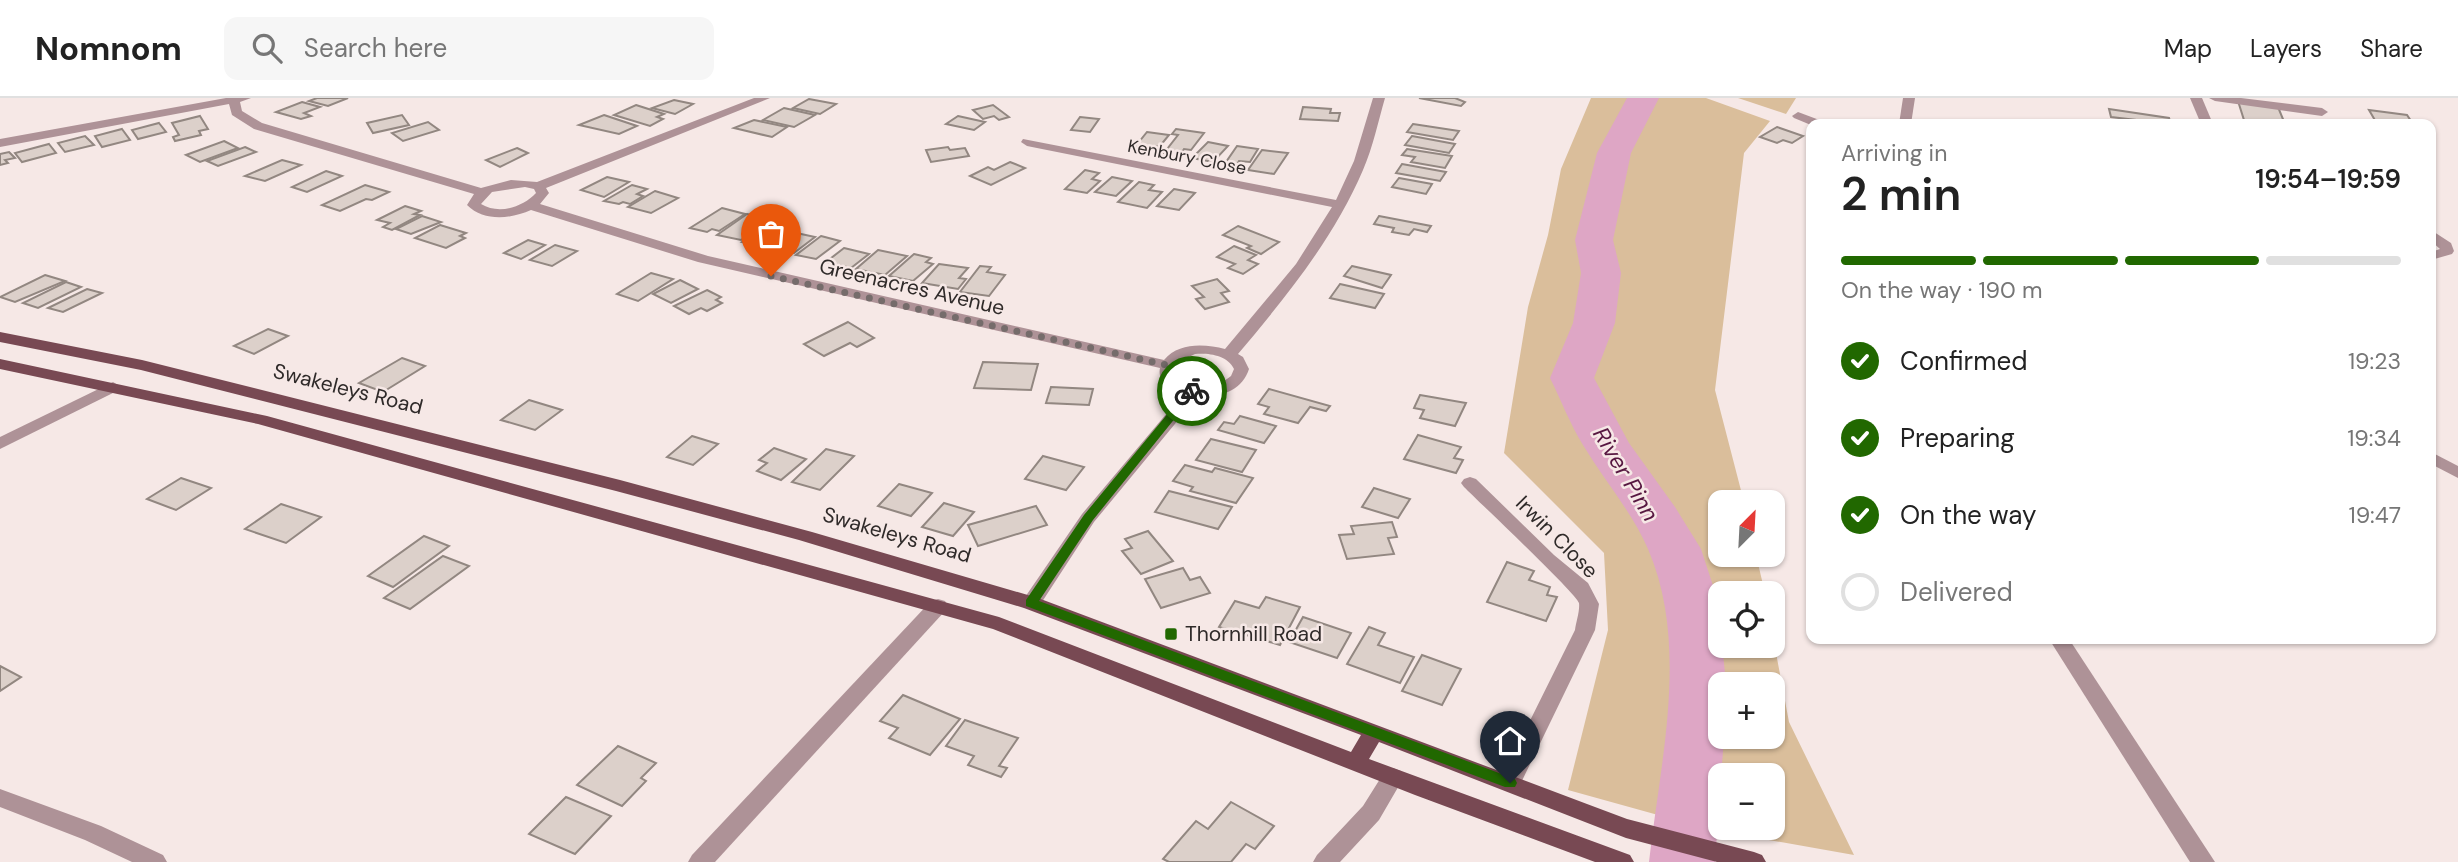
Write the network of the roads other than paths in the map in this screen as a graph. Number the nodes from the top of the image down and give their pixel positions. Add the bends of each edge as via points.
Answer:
1 (189, 98) edge
2 (764, 98) edge
3 (1379, 98) edge
4 (1909, 98) edge
5 (2196, 98) edge
6 (2215, 98) edge
7 (239, 99) edge
8 (1798, 116) dead end
9 (1806, 119) edge
10 (1906, 119) edge
11 (2205, 119) edge
12 (2328, 119) edge
13 (0, 133) edge
14 (0, 142) edge
15 (1027, 142) dead end
16 (538, 186) junction
17 (483, 193) junction
18 (529, 205) junction
19 (1341, 205) junction
20 (2436, 238) edge
21 (2436, 254) edge
22 (0, 337) edge
23 (1229, 354) junction
24 (0, 364) edge
25 (1167, 365) junction
26 (113, 387) junction
27 (1194, 392) junction
28 (0, 444) edge
29 (2436, 460) edge
30 (2458, 472) edge
31 (1470, 483) dead end
32 (701, 508) junction
33 (673, 532) junction
34 (1031, 603) junction
35 (938, 606) junction
36 (2062, 644) edge
37 (1374, 731) junction
38 (1356, 764) junction
39 (1392, 777) junction
40 (1510, 783) junction
41 (0, 798) edge
42 (1618, 861) edge
43 (152, 862) edge
44 (700, 862) edge
45 (1325, 862) edge
46 (1754, 862) edge
47 (2203, 862) edge

1 - 13 street
2 - 16 street
3 - 19 street
4 - 10 street
5 - 11 street
6 - 12 street via 2320,106
7 - 14 street
7 - 17 street via 236,113 258,126
8 - 9 street
15 - 19 street, Kenbury Close
16 - 17 street via 508,184
16 - 18 street via 543,193
17 - 18 street, Greenacres Avenue via 474,205 483,211
18 - 25 street, Greenacres Avenue via 817,288
19 - 23 street via 1292,282
20 - 21 street via 2446,251
22 - 32 main road, Swakeleys Road via 142,365
23 - 25 street via 1192,350
23 - 27 street via 1242,367 1237,381 1217,391
24 - 26 main road
25 - 27 street via 1172,383
26 - 28 street
26 - 33 main road via 261,420
27 - 34 street via 1088,518
29 - 30 street
31 - 40 street, Irwin Close via 1581,588 1589,604 1585,629
32 - 33 main road
32 - 34 main road, Swakeleys Road
33 - 35 main road
34 - 37 main road, Swakeleys Road
35 - 38 main road via 1018,631
35 - 44 street
36 - 47 street
37 - 38 main road
37 - 40 main road, Swakeleys Road
38 - 39 main road
39 - 42 main road
39 - 45 street via 1371,813
40 - 46 main road, Swakeleys Road via 1626,828
41 - 43 street via 93,833

